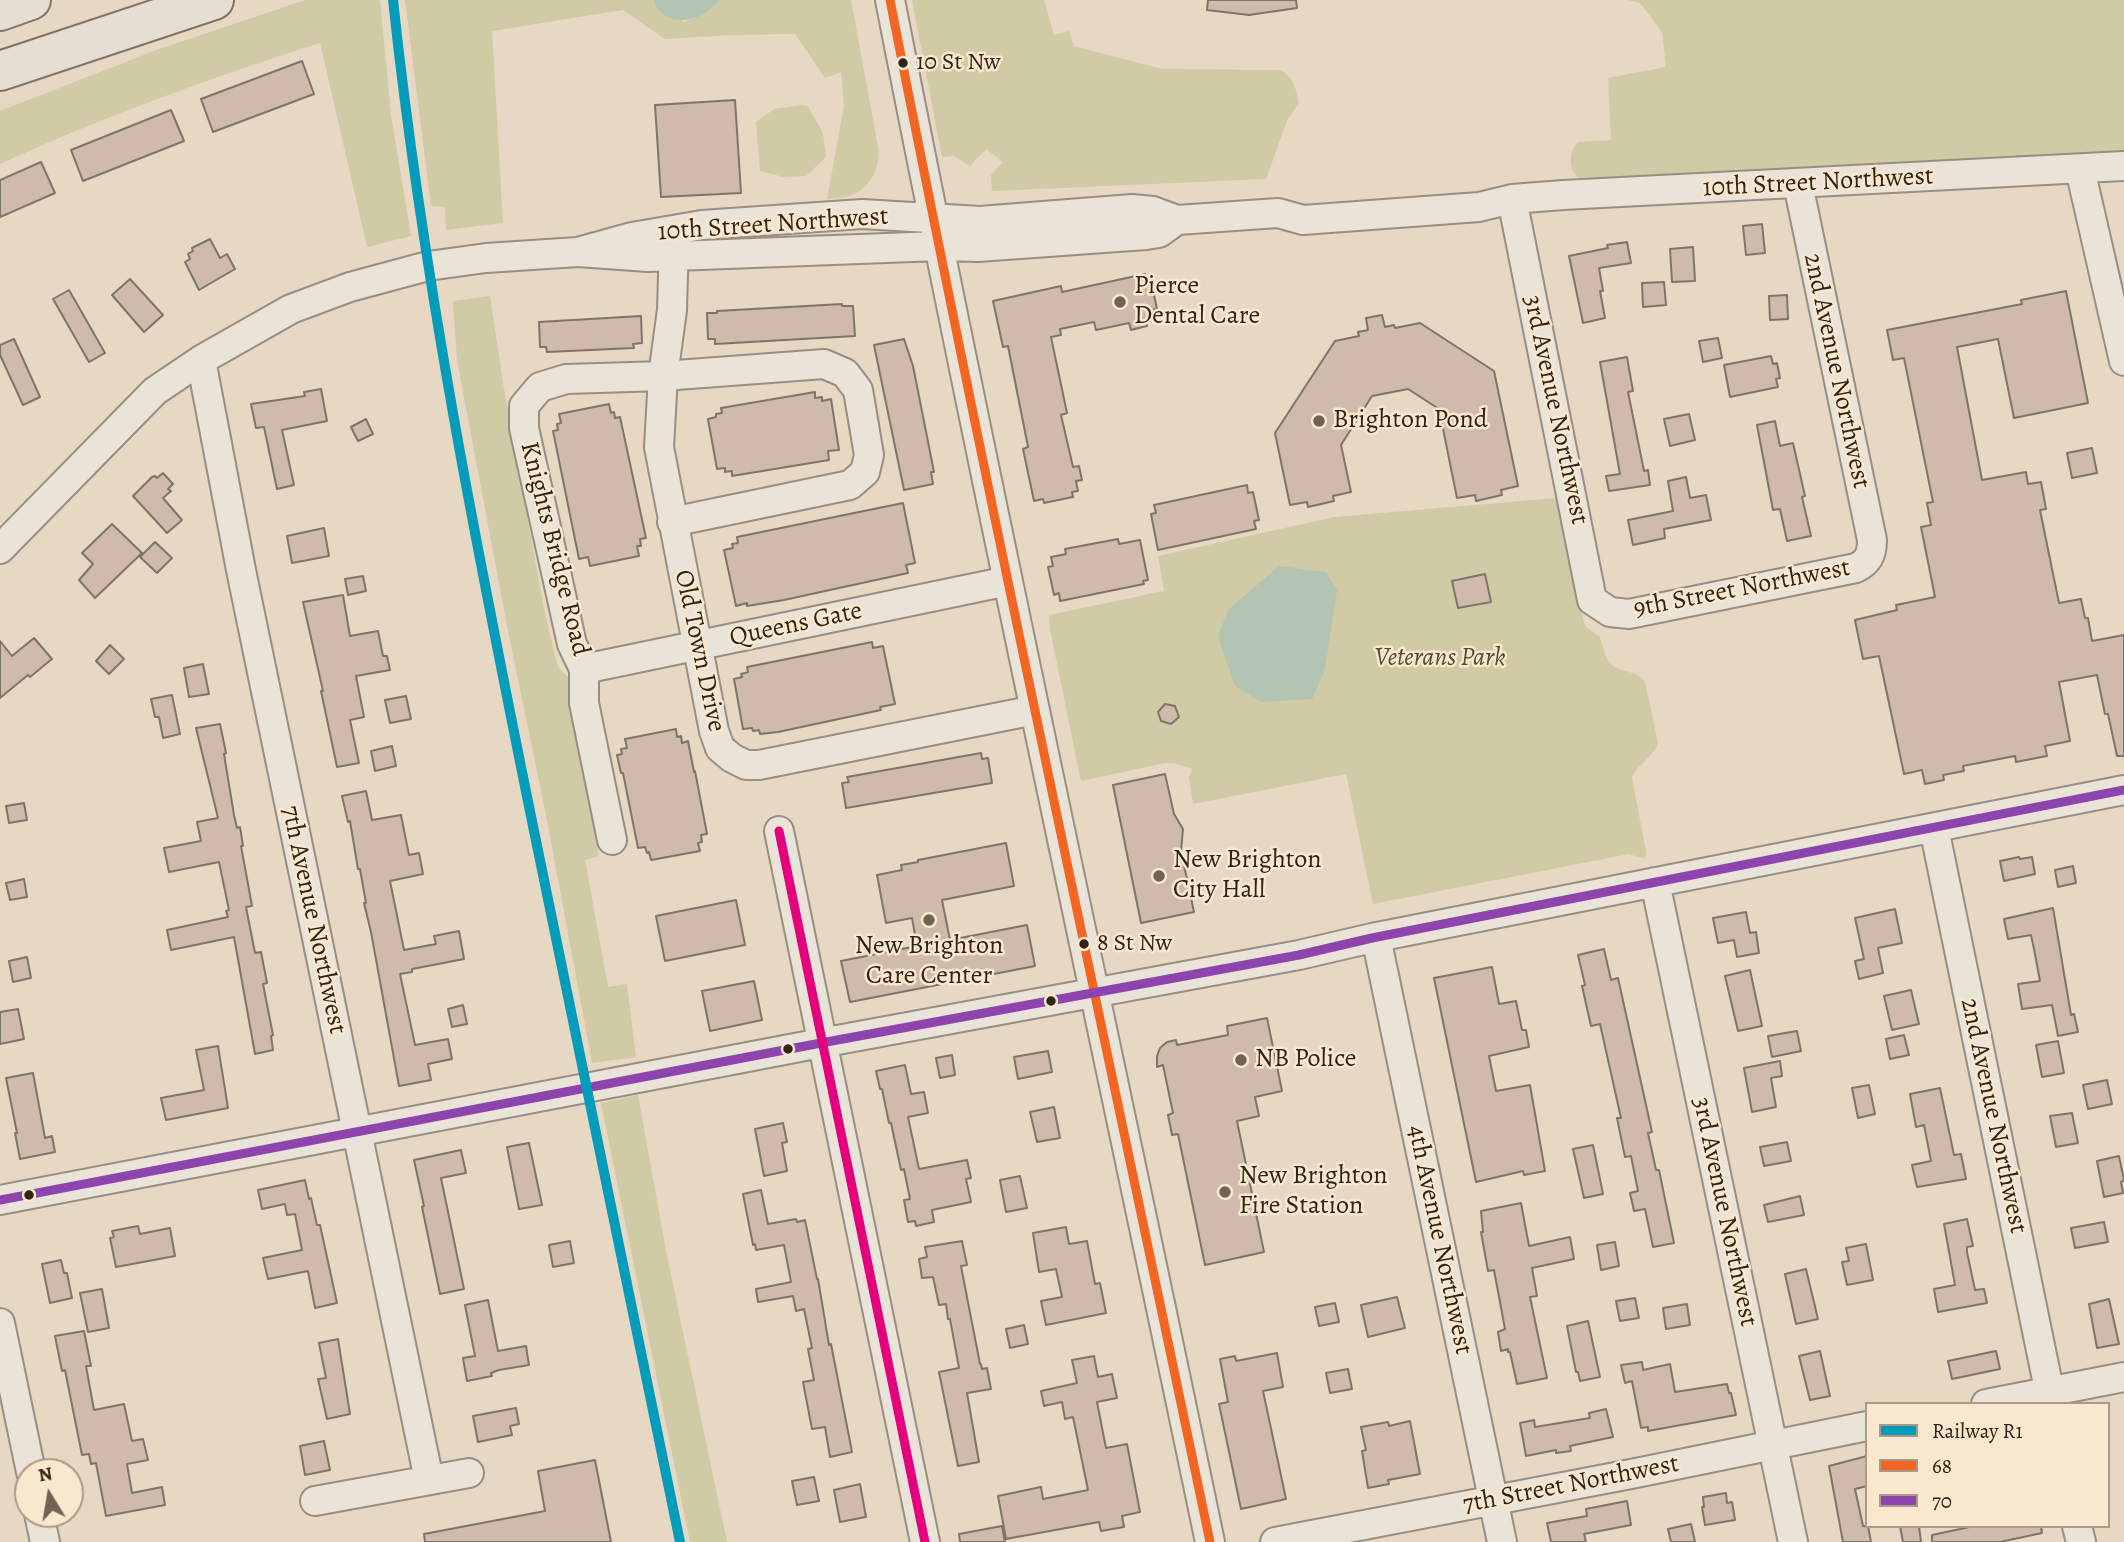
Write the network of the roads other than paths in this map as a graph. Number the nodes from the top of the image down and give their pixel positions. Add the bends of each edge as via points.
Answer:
1 (31, 0) edge
2 (214, 0) edge
3 (890, 0) edge
4 (0, 11) edge
5 (4, 72) edge
6 (2124, 166) edge
7 (2080, 169) junction
8 (1798, 184) junction
9 (1512, 199) junction
10 (933, 218) junction
11 (1177, 220) junction
12 (674, 243) junction
13 (939, 246) junction
14 (201, 360) junction
15 (2124, 361) edge
16 (663, 376) junction
17 (672, 523) junction
18 (0, 548) edge
19 (1870, 558) joint
20 (1008, 581) junction
21 (1611, 612) joint
22 (696, 646) junction
23 (584, 669) junction
24 (1035, 710) junction
25 (2124, 790) edge
26 (1934, 828) junction
27 (779, 831) dead end
28 (612, 840) dead end
29 (1655, 882) junction
30 (1376, 937) junction
31 (1093, 992) junction
32 (821, 1043) junction
33 (356, 1131) junction
34 (0, 1200) edge
35 (0, 1323) edge
36 (2124, 1377) edge
37 (2050, 1398) edge
38 (2007, 1402) edge
39 (1865, 1426) edge
40 (1772, 1445) junction
41 (28, 1458) edge
42 (469, 1473) dead end
43 (429, 1480) junction
44 (1494, 1500) junction
45 (315, 1501) dead end
46 (925, 1542) edge
47 (1210, 1542) edge
48 (1275, 1542) edge
49 (1502, 1542) edge
50 (1793, 1542) edge

1 - 4 highway
2 - 5 highway
3 - 10 street
6 - 7 street, 10th Street Northwest
7 - 8 street, 10th Street Northwest
7 - 15 street
8 - 9 street, 10th Street Northwest
8 - 19 street, 2nd Avenue Northwest via 1872,540
9 - 11 street, 10th Street Northwest via 1479,207 1303,220 1278,213
9 - 21 street, 3rd Avenue Northwest via 1592,600
10 - 11 street, 10th Street Northwest via 980,221 1132,209
10 - 12 street, 10th Street Northwest via 862,214 702,225
10 - 13 street
11 - 13 street, 10th Street Northwest via 1159,233 1146,235
12 - 13 street, 10th Street Northwest
12 - 14 street, 10th Street Northwest via 648,257 578,252 428,266 349,287 291,309
12 - 16 street, Old Town Drive via 672,310
13 - 20 street
14 - 18 street, 10th Street Northwest via 155,391
14 - 33 street, 7th Avenue Northwest
16 - 17 street, Old Town Drive via 659,447
16 - 17 street via 824,364 835,368 858,390 869,455 865,472 850,485
16 - 23 street, Knights Bridge Road via 566,379 540,387 524,406 524,428 572,644
17 - 22 street, Old Town Drive
19 - 21 street, 9th Street Northwest via 1856,568 1629,614
20 - 22 street, Queens Gate
20 - 24 street
22 - 23 street, Queens Gate
22 - 24 street, Old Town Drive via 720,747 746,765
23 - 28 street, Knights Bridge Road via 584,703
24 - 31 street
25 - 26 street
26 - 29 street
26 - 37 street, 2nd Avenue Northwest
27 - 32 street
29 - 30 street
29 - 40 street, 3rd Avenue Northwest
30 - 31 street
30 - 44 street, 4th Avenue Northwest
31 - 32 street
31 - 47 street
32 - 33 street
32 - 46 street
33 - 34 street
33 - 43 street, 7th Avenue Northwest
35 - 41 street
36 - 37 street
37 - 38 street
39 - 40 street, 7th Street Northwest
40 - 44 street, 7th Street Northwest
40 - 50 street, 3rd Avenue Northwest
42 - 43 street
43 - 45 street
44 - 48 street, 7th Street Northwest
44 - 49 street, 4th Avenue Northwest

